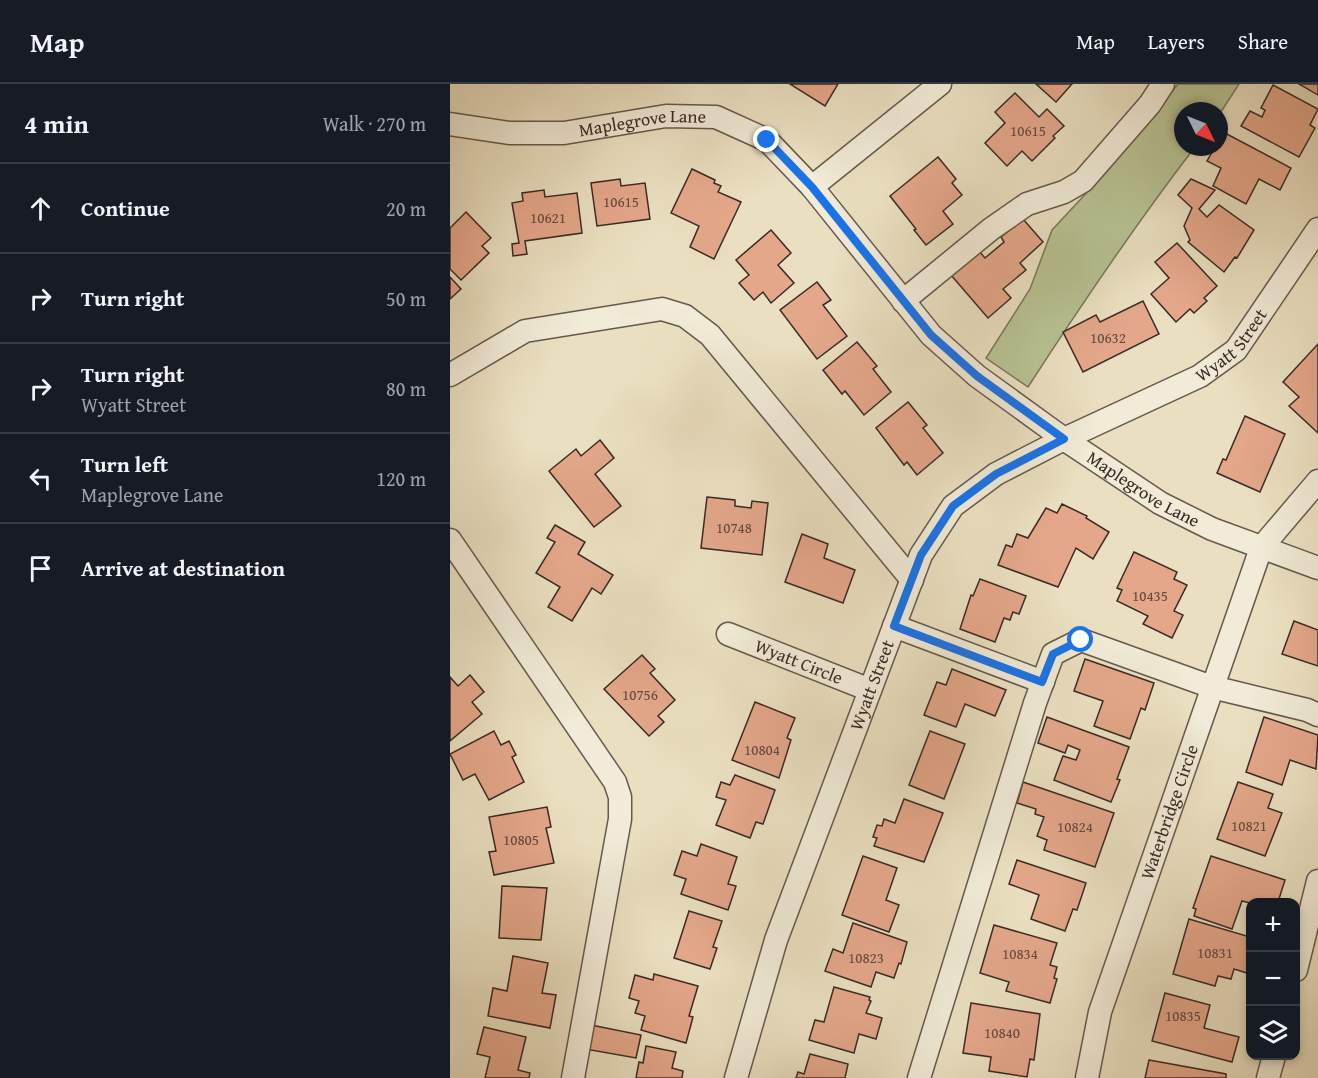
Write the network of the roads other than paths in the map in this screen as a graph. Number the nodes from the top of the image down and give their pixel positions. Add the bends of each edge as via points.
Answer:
1 (940, 84) edge
2 (1163, 84) edge
3 (450, 124) edge
4 (812, 187) junction
5 (1318, 229) edge
6 (903, 301) junction
7 (450, 375) edge
8 (1064, 439) junction
9 (1318, 481) edge
10 (450, 540) edge
11 (1261, 548) junction
12 (1318, 568) edge
13 (912, 580) junction
14 (894, 626) junction
15 (728, 634) dead end
16 (1042, 682) junction
17 (1212, 687) junction
18 (870, 690) junction
19 (1318, 715) edge
20 (1318, 881) edge
21 (1300, 954) edge
22 (1273, 1060) edge
23 (573, 1078) edge
24 (736, 1078) edge
25 (919, 1078) edge
26 (1087, 1078) edge
27 (1268, 1078) edge

1 - 4 street
2 - 6 street via 1083,181 1027,204
3 - 4 street, Maplegrove Lane via 509,133 564,133 666,116 716,117 767,140
4 - 6 street, Maplegrove Lane
5 - 8 street, Wyatt Street via 1236,350 1200,376
6 - 8 street, Maplegrove Lane via 931,335 977,376
7 - 13 street via 525,331 662,309 685,316 710,334
8 - 11 street, Maplegrove Lane via 1160,503
8 - 13 street, Wyatt Street via 996,474 953,506 921,555
9 - 11 street
10 - 23 street via 615,783 620,797 620,819
11 - 12 street, Maplegrove Lane
11 - 17 street, Waterbridge Circle
13 - 14 street, Wyatt Street
14 - 16 street
14 - 18 street, Wyatt Street
15 - 18 street, Wyatt Circle
16 - 17 street via 1053,654 1081,640
16 - 25 street
17 - 19 street
17 - 26 street, Waterbridge Circle via 1100,1012
18 - 24 street, Wyatt Street via 776,940
20 - 21 street
22 - 27 street

